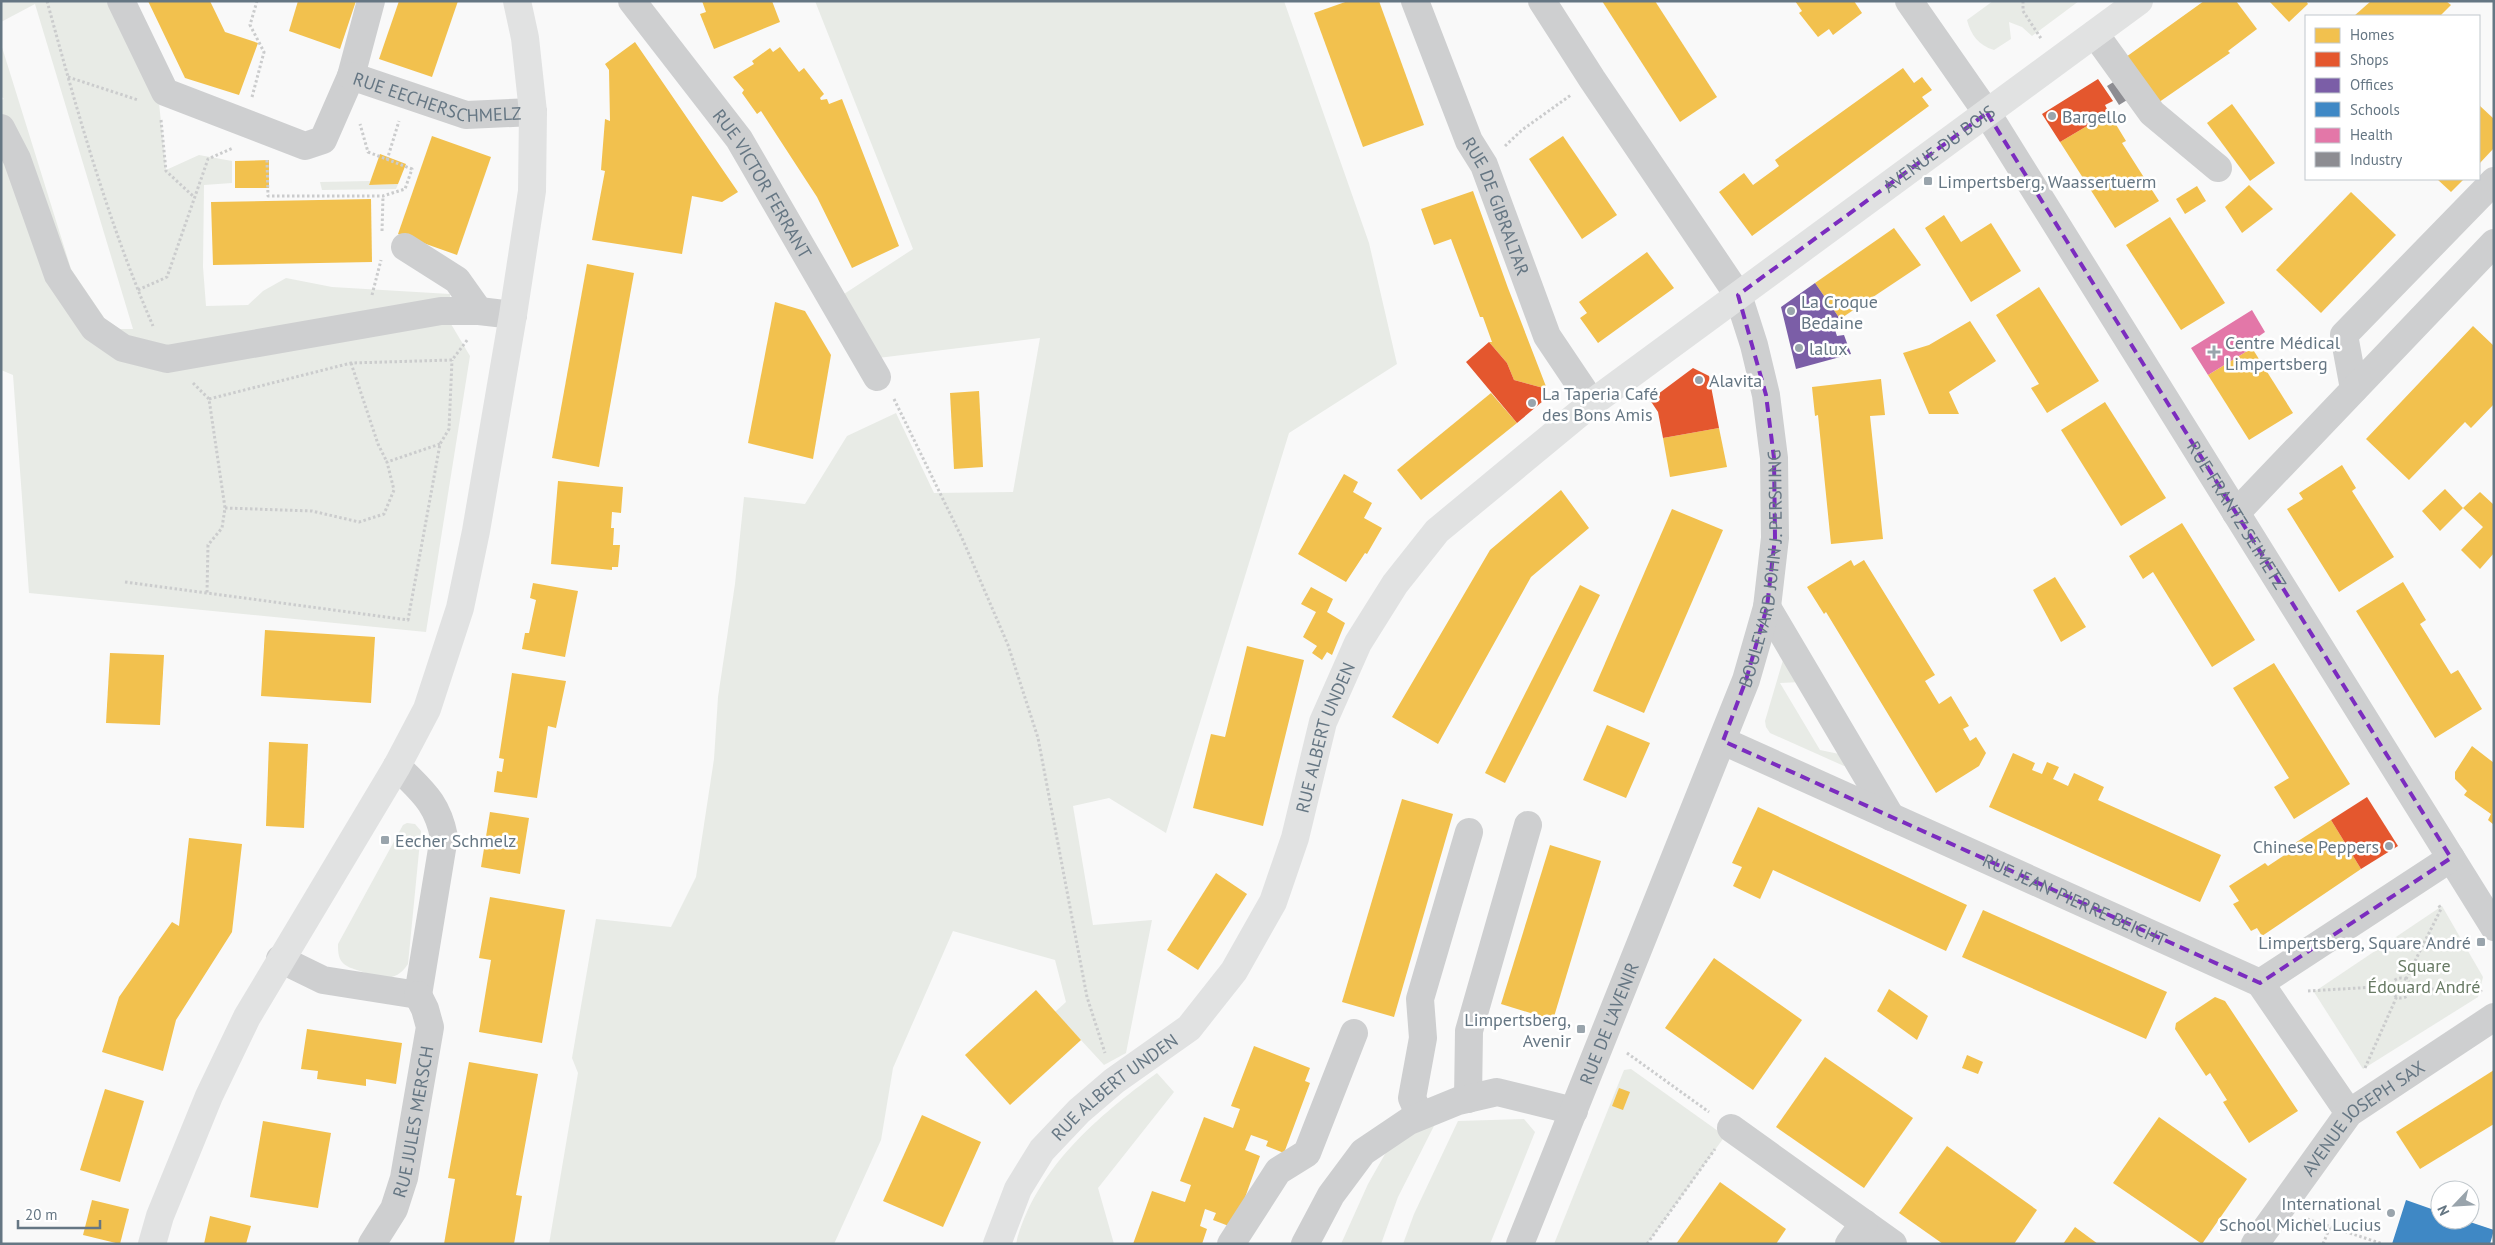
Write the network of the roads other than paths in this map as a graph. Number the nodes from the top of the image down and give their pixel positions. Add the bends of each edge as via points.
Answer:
1 (120, 1) edge
2 (371, 1) edge
3 (517, 1) edge
4 (632, 1) edge
5 (1415, 1) edge
6 (1542, 1) edge
7 (1909, 1) edge
8 (2139, 1) edge
9 (650, 12) edge
10 (2095, 34) junction
11 (351, 76) junction
12 (533, 112) junction
13 (1987, 113) junction
14 (1, 128) edge
15 (2218, 168) dead end
16 (2494, 181) edge
17 (2494, 243) edge
18 (405, 248) dead end
19 (1738, 295) junction
20 (480, 311) junction
21 (513, 315) junction
22 (877, 377) dead end
23 (2354, 389) junction
24 (1592, 403) junction
25 (2236, 513) junction
26 (1767, 607) junction
27 (1723, 741) junction
28 (396, 766) junction
29 (1891, 817) junction
30 (1528, 825) dead end
31 (1469, 832) dead end
32 (1685, 834) joint
33 (2451, 858) junction
34 (2492, 918) edge
35 (280, 959) junction
36 (2260, 983) junction
37 (418, 995) junction
38 (2492, 1006) edge
39 (1354, 1034) dead end
40 (1468, 1099) junction
41 (1574, 1111) junction
42 (2348, 1113) junction
43 (1420, 1116) junction
44 (1731, 1128) road end
45 (1857, 1233) edge
46 (152, 1244) edge
47 (372, 1244) edge
48 (997, 1244) edge
49 (1231, 1244) edge
50 (1305, 1244) edge
51 (1520, 1244) edge
52 (1893, 1244) edge
53 (2255, 1244) edge

1 - 11 street, RUE EECHERSCHMELZ via 165,92 305,146 323,140
2 - 11 street
3 - 12 main road via 526,38
4 - 9 street, RUE VICTOR FERRANT
5 - 24 street, RUE DE GIBRALTAR via 1469,141 1484,165 1547,336
6 - 19 street, BOULEVARD JOHN J. PERSHING
7 - 13 street, RUE FRANTZ SEIMETZ
8 - 10 main road, AVENUE DU BOIS
9 - 22 street, RUE VICTOR FERRANT via 739,139
10 - 13 main road, AVENUE DU BOIS
10 - 15 street via 2152,113
11 - 12 street, RUE EECHERSCHMELZ via 466,115
12 - 21 main road via 532,191
13 - 19 main road, AVENUE DU BOIS
13 - 25 street, RUE FRANTZ SEIMETZ
14 - 20 street via 17,159 58,275 94,328 123,348 167,359 441,311
16 - 23 street via 2344,334
17 - 23 street
18 - 20 street via 457,280
19 - 24 main road, RUE ALBERT UNDEN
19 - 26 street, BOULEVARD JOHN J. PERSHING via 1766,395 1774,458 1774,538
20 - 21 street
21 - 28 main road via 460,608 427,709
23 - 25 street
24 - 48 main road, RUE ALBERT UNDEN via 1437,531 1395,584 1358,644 1323,722 1295,838 1273,902 1234,971 1190,1028 1114,1081 1079,1111 1042,1150 1018,1189
25 - 33 street, RUE FRANTZ SEIMETZ
26 - 27 street, BOULEVARD JOHN J. PERSHING via 1746,680
26 - 29 street
27 - 29 street, RUE JEAN-PIERRE BEICHT
27 - 32 street, BOULEVARD JOHN J. PERSHING
28 - 35 main road
28 - 37 street via 433,803 444,837
29 - 36 street, RUE JEAN-PIERRE BEICHT
30 - 40 street via 1469,1031
31 - 43 street via 1420,999 1423,1038 1412,1098
32 - 41 street, RUE DE L'AVENIR
33 - 34 street, RUE FRANTZ SEIMETZ
33 - 36 street
35 - 37 street via 323,980
35 - 46 main road via 209,1096 160,1216
36 - 42 street
37 - 47 street, RUE JULES MERSCH via 430,1026 404,1178 394,1209
38 - 42 street, AVENUE JOSEPH SAX
39 - 49 street via 1307,1153 1278,1171
40 - 41 street via 1498,1092
40 - 43 street
41 - 51 street, RUE DE L'AVENIR
42 - 53 street, AVENUE JOSEPH SAX
43 - 50 street via 1363,1152 1331,1195
44 - 45 street
45 - 52 street

